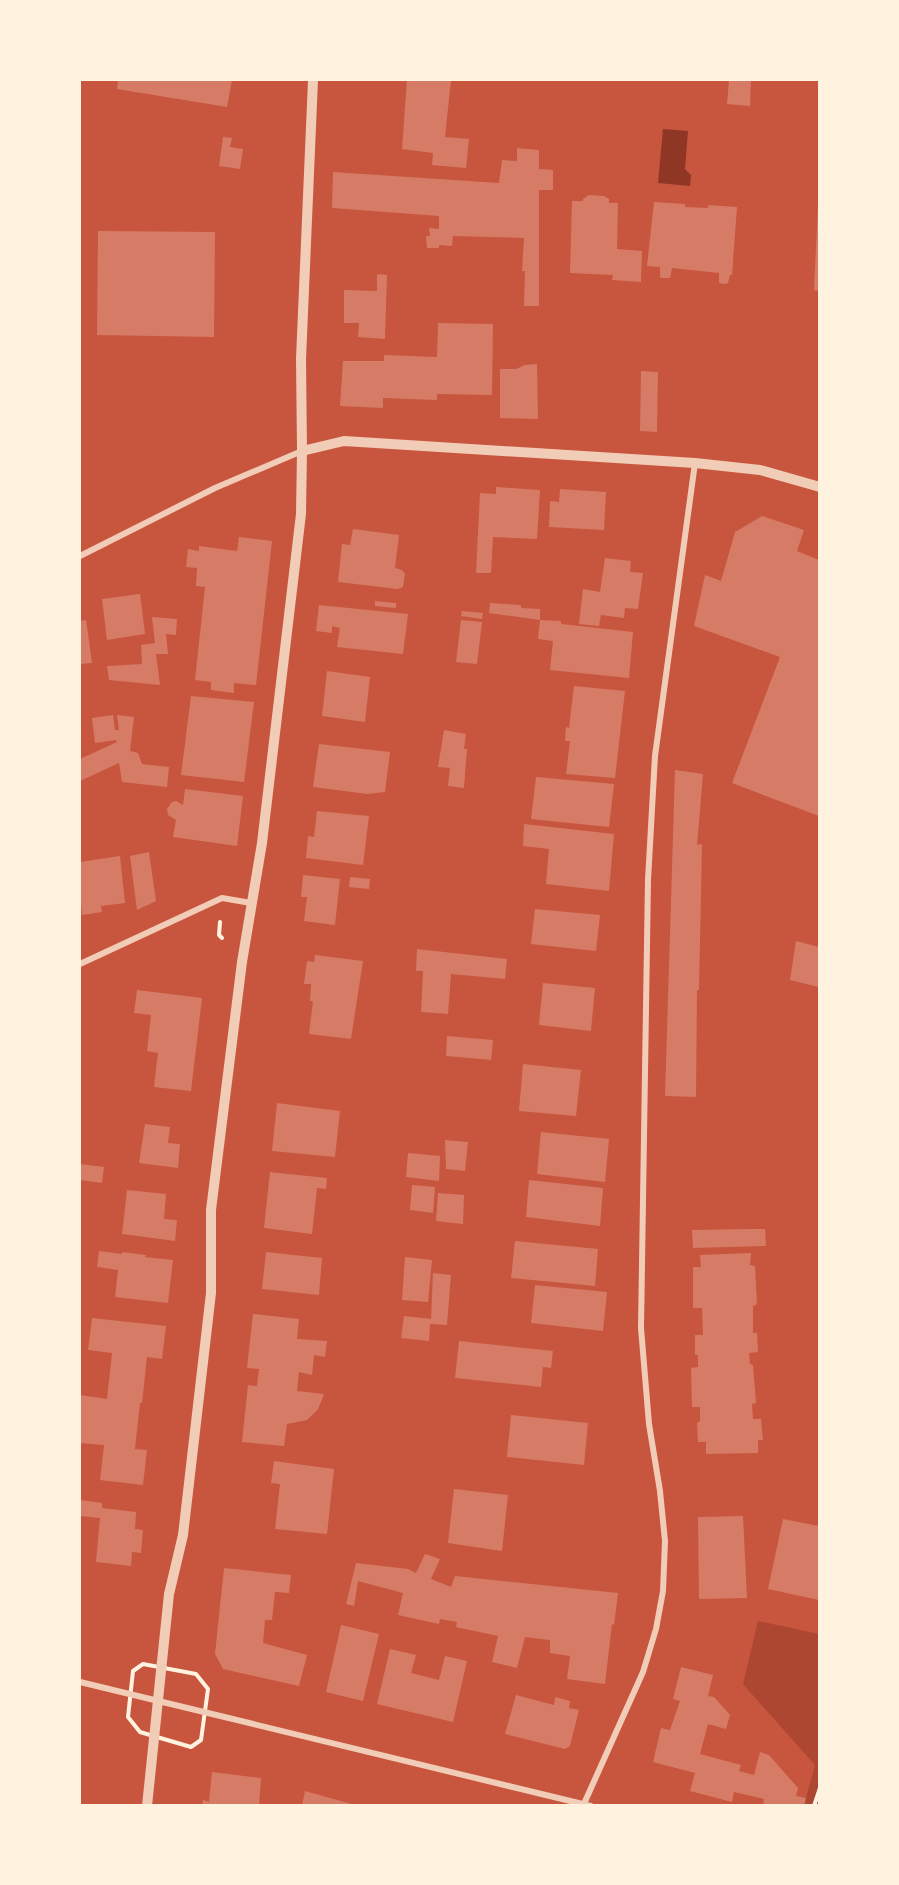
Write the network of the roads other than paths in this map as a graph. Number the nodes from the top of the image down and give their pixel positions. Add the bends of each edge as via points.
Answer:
1 (313, 80) edge
2 (302, 451) junction
3 (695, 463) junction
4 (819, 487) edge
5 (80, 556) edge
6 (251, 903) junction
7 (80, 964) edge
8 (80, 1682) edge
9 (157, 1700) junction
10 (586, 1805) edge
11 (147, 1806) edge

1 - 2 street via 301,358
2 - 3 street via 344,441
2 - 5 street
2 - 6 street via 301,514 262,843
3 - 4 street via 760,470
3 - 10 street via 655,756 648,880 641,1328 665,1540 663,1591 643,1671
6 - 7 street via 222,898
6 - 9 street via 211,1210 211,1293 183,1535 169,1594
8 - 9 street
9 - 10 street
9 - 11 street

